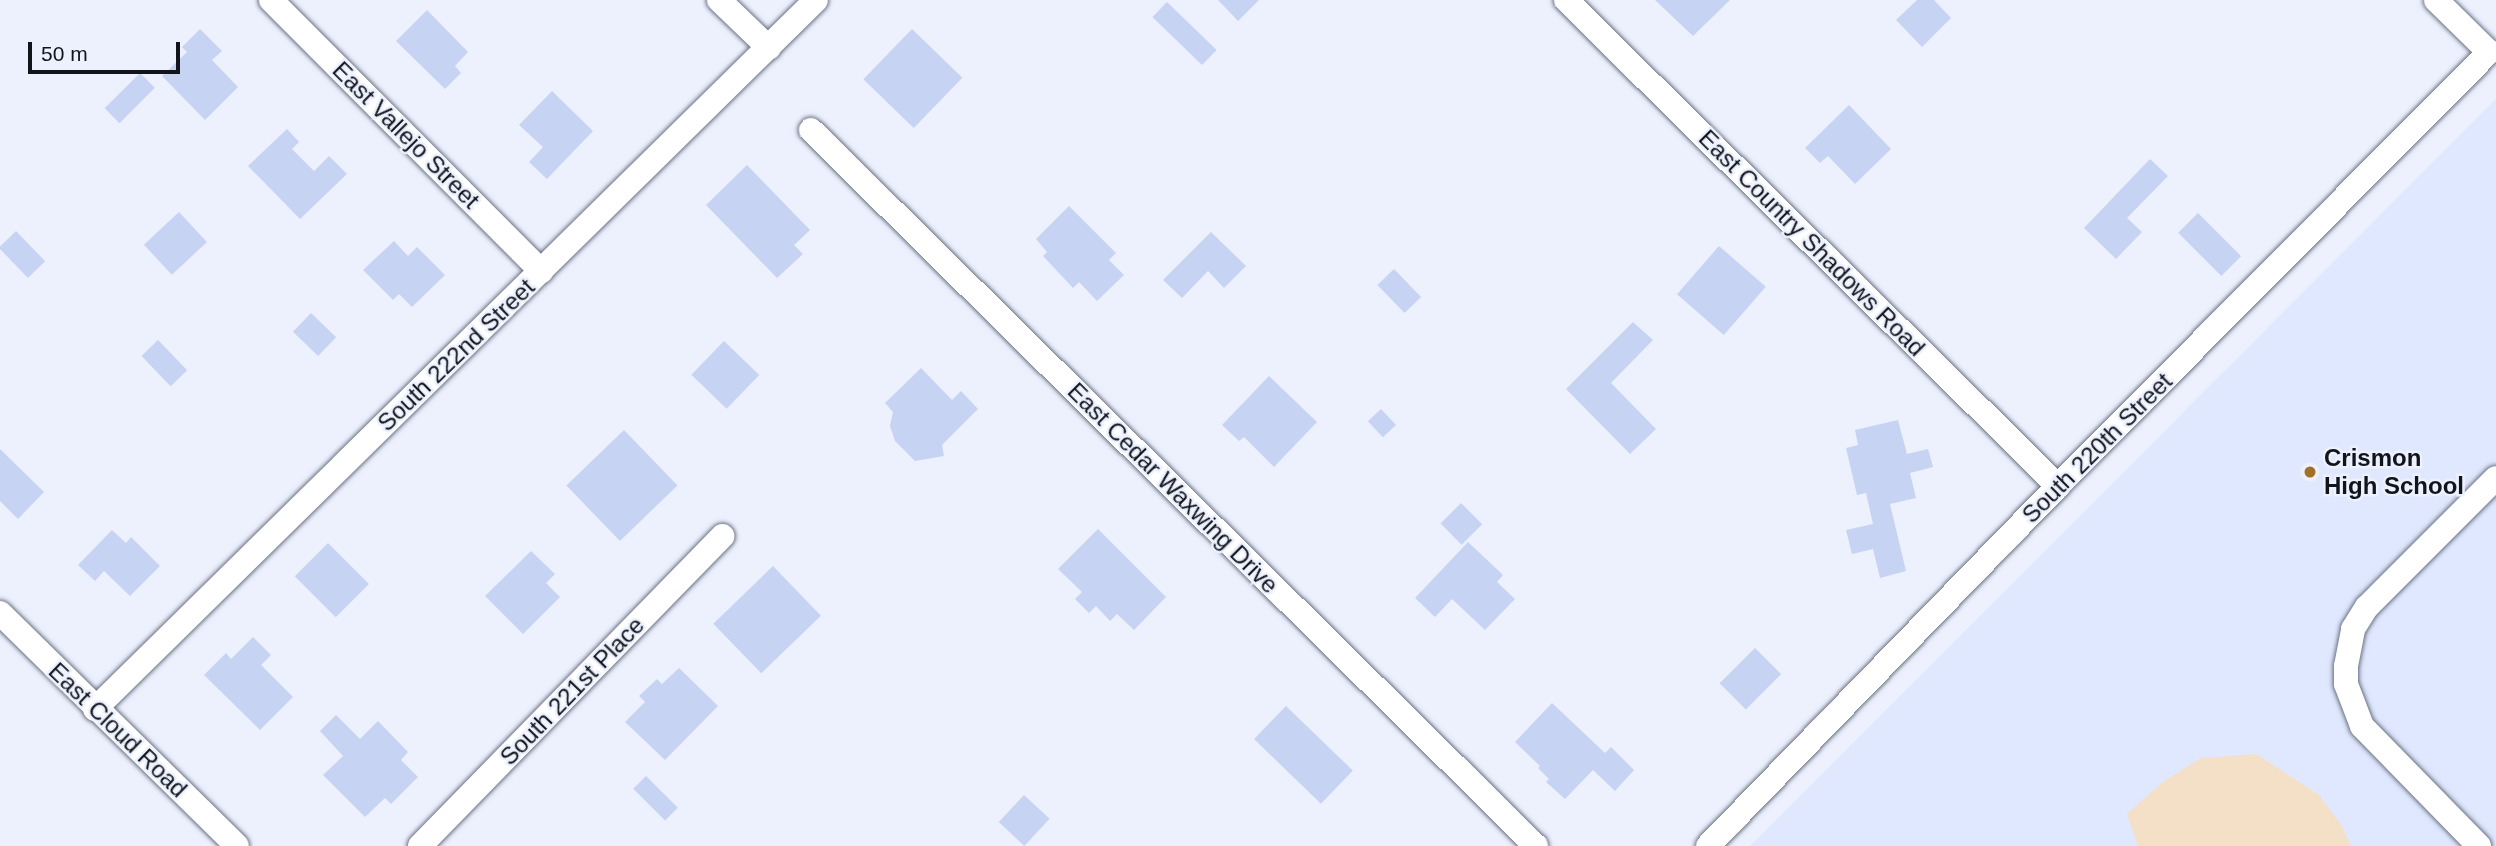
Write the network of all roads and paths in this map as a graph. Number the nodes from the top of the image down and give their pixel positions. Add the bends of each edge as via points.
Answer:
1 (271, 0) edge
2 (719, 0) edge
3 (816, 0) edge
4 (1566, 0) edge
5 (2436, 0) edge
6 (769, 48) junction
7 (2492, 52) edge
8 (811, 130) dead end
9 (541, 271) junction
10 (2496, 478) edge
11 (2058, 486) junction
12 (723, 536) dead end
13 (0, 613) edge
14 (95, 709) junction
15 (237, 846) edge
16 (420, 846) edge
17 (1536, 846) edge
18 (1708, 846) edge
19 (2479, 846) edge

1 - 9 street, East Vallejo Street
2 - 6 street
3 - 6 street, South 222nd Street
4 - 11 street, East Country Shadows Road
5 - 7 street
6 - 9 street, South 222nd Street
7 - 11 street, South 220th Street
8 - 17 street, East Cedar Waxwing Drive
9 - 14 street, South 222nd Street
10 - 19 street via 2367,607 2353,629 2346,666 2351,700 2362,726
11 - 18 street, South 220th Street
12 - 16 street, South 221st Place
13 - 14 street, East Cloud Road
14 - 15 street, East Cloud Road

